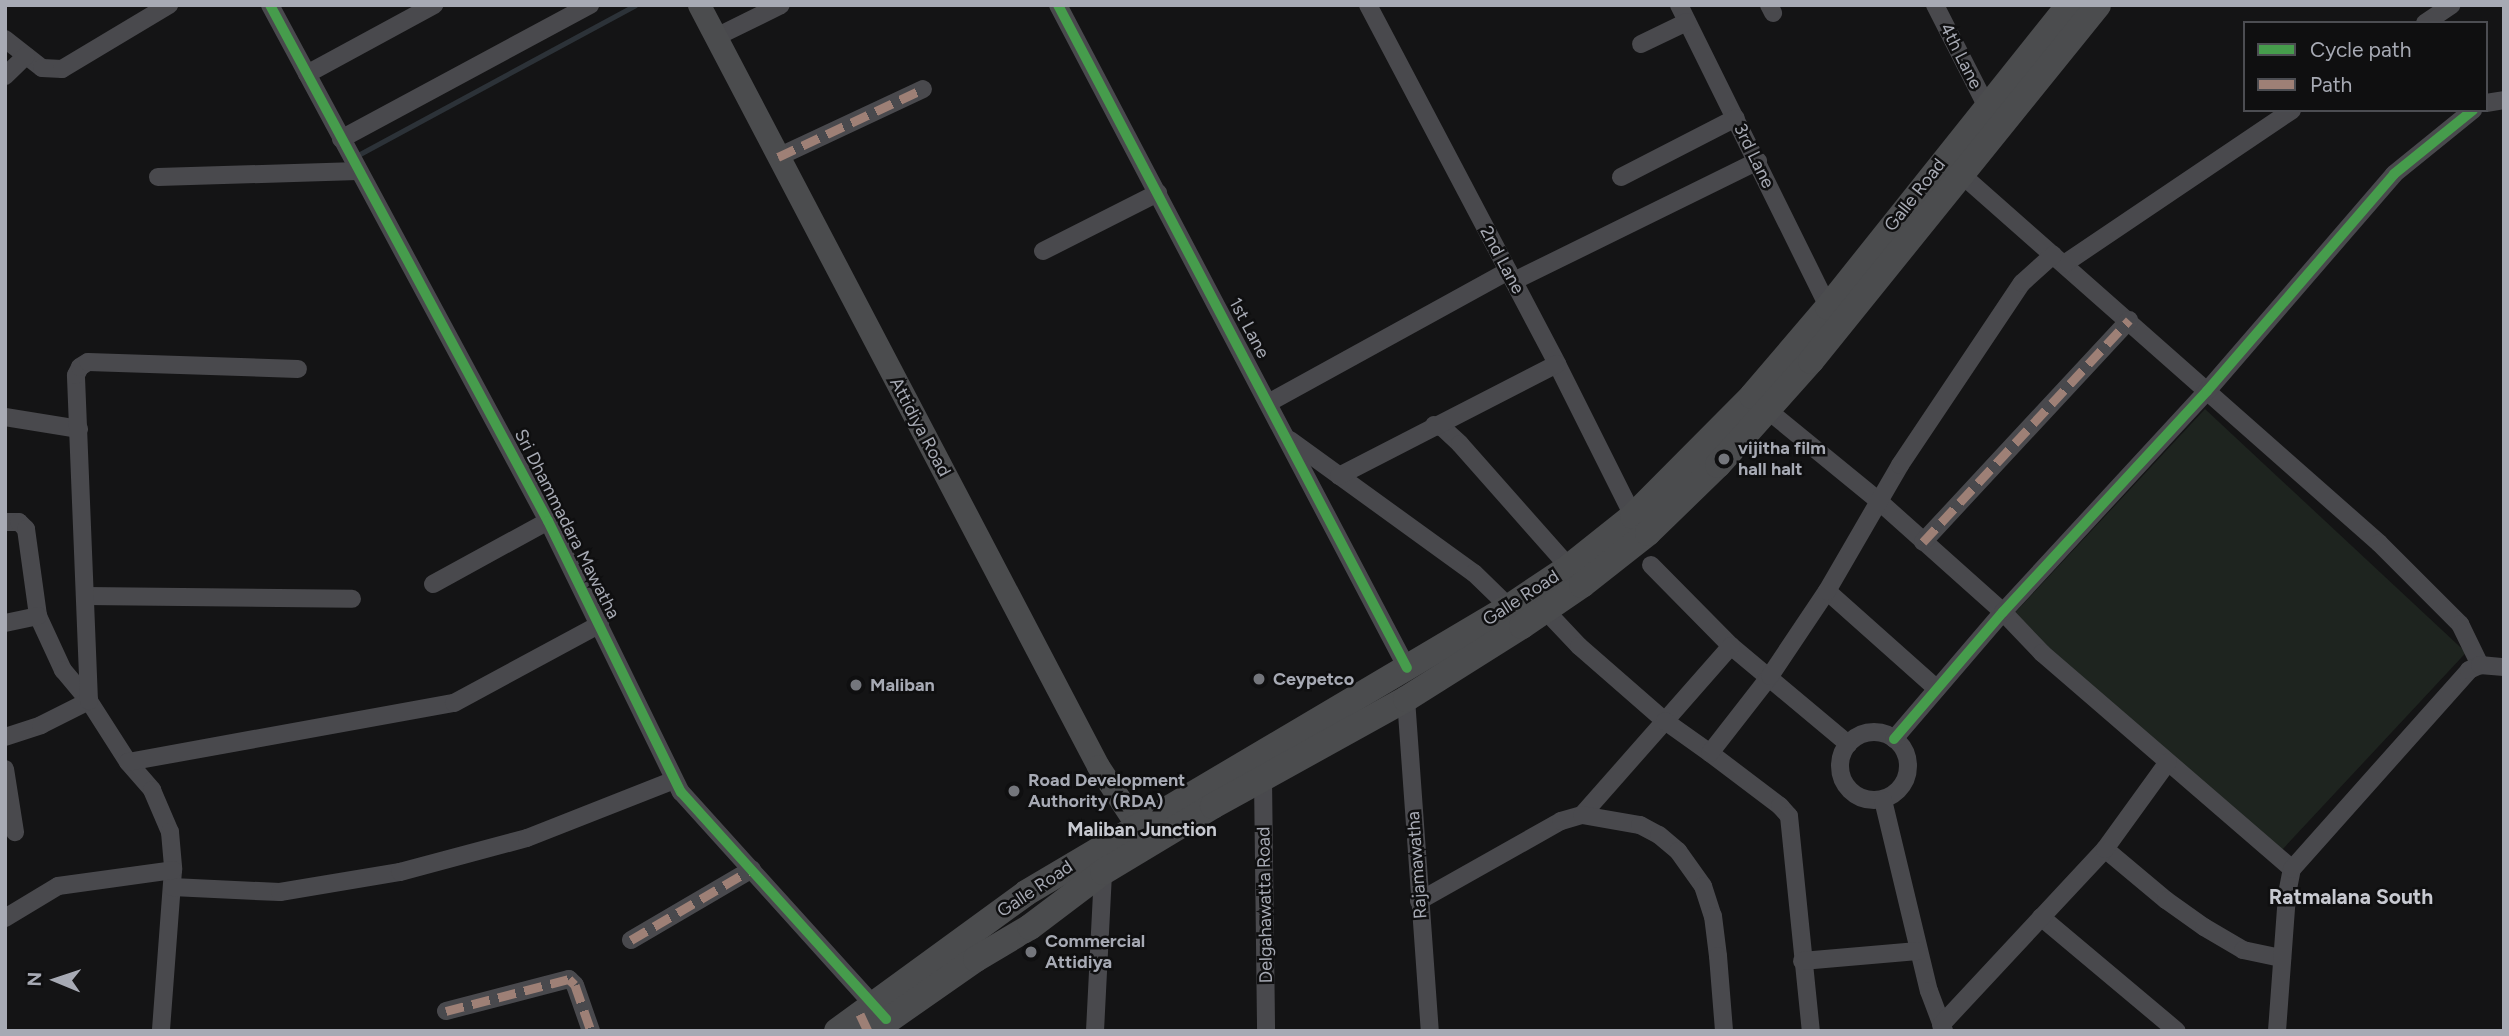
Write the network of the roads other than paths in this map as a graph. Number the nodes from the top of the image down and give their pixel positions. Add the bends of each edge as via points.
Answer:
1 (169, 5) edge
2 (270, 5) edge
3 (434, 5) edge
4 (590, 5) edge
5 (699, 5) edge
6 (781, 5) edge
7 (1058, 5) edge
8 (1368, 5) edge
9 (1679, 5) edge
10 (1935, 5) edge
11 (2069, 5) edge
12 (2098, 5) edge
13 (2452, 5) edge
14 (2428, 21) edge
15 (1687, 22) junction
16 (716, 37) junction
17 (5, 39) edge
18 (1641, 44) dead end
19 (26, 56) junction
20 (307, 74) junction
21 (5, 76) edge
22 (923, 89) dead end
23 (1987, 107) junction
24 (2289, 112) edge
25 (2471, 112) edge
26 (1736, 118) junction
27 (341, 139) junction
28 (778, 157) junction
29 (1758, 161) junction
30 (358, 171) junction
31 (1961, 174) junction
32 (158, 177) dead end
33 (1621, 177) dead end
34 (1158, 193) junction
35 (1043, 251) dead end
36 (2058, 260) junction
37 (1511, 276) junction
38 (1828, 307) junction
39 (2129, 320) junction
40 (1557, 364) junction
41 (298, 369) dead end
42 (2207, 391) junction
43 (1268, 403) junction
44 (1760, 404) junction
45 (5, 417) edge
46 (1434, 425) junction
47 (79, 429) junction
48 (1288, 439) junction
49 (1339, 476) junction
50 (1881, 503) junction
51 (1633, 516) junction
52 (548, 521) junction
53 (5, 522) edge
54 (1923, 542) junction
55 (1651, 565) dead end
56 (1569, 567) junction
57 (433, 584) dead end
58 (1827, 591) junction
59 (85, 596) junction
60 (352, 598) dead end
61 (1509, 607) junction
62 (1545, 610) junction
63 (2003, 612) junction
64 (38, 616) junction
65 (5, 624) edge
66 (600, 624) junction
67 (1731, 646) junction
68 (2480, 665) junction
69 (2504, 667) edge
70 (1407, 668) junction
71 (1770, 676) junction
72 (1937, 689) junction
73 (1406, 699) junction
74 (89, 701) junction
75 (1665, 720) junction
76 (5, 737) edge
77 (1894, 739) junction
78 (1848, 744) junction
79 (1710, 753) junction
80 (128, 762) junction
81 (2168, 762) junction
82 (5, 769) edge
83 (1263, 779) junction
84 (674, 780) junction
85 (1883, 800) junction
86 (1582, 815) junction
87 (15, 832) dead end
88 (1144, 834) junction
89 (2105, 849) junction
90 (752, 869) junction
91 (2292, 869) junction
92 (1103, 872) junction
93 (172, 878) junction
94 (1419, 901) junction
95 (2041, 917) junction
96 (5, 918) edge
97 (631, 940) dead end
98 (1918, 951) junction
99 (2282, 958) junction
100 (1801, 961) junction
101 (446, 1011) dead end
102 (872, 1019) edge
103 (1942, 1028) edge
104 (161, 1031) edge
105 (591, 1031) edge
106 (837, 1031) edge
107 (1096, 1031) edge
108 (1266, 1031) edge
109 (1430, 1031) edge
110 (1724, 1031) edge
111 (1811, 1031) edge
112 (2177, 1031) edge
113 (2277, 1031) edge

1 - 19 street via 62,69 42,68
2 - 20 street, Sri Dhammadara Mawatha
3 - 20 street
4 - 27 street
5 - 16 main road, Attidiya Road
6 - 16 street
7 - 34 street, 1st Lane
8 - 37 street, 2nd Lane
9 - 15 street, 3rd Lane
10 - 23 street, 4th Lane
11 - 23 highway, Galle Road
12 - 31 highway, Galle Road
13 - 14 street
15 - 18 street
15 - 26 street, 3rd Lane
16 - 28 main road, Attidiya Road
17 - 19 street
19 - 21 street
20 - 27 street, Sri Dhammadara Mawatha
22 - 28 street
23 - 38 highway, Galle Road
24 - 36 street
25 - 42 street via 2394,174
26 - 29 street, 3rd Lane
26 - 33 street
27 - 30 street, Sri Dhammadara Mawatha
28 - 88 main road, Attidiya Road via 1098,766
29 - 37 street
29 - 38 street, 3rd Lane
30 - 32 street
30 - 52 street, Sri Dhammadara Mawatha
31 - 36 street
31 - 44 highway, Galle Road via 1845,321
34 - 35 street
34 - 43 street, 1st Lane
36 - 39 street
36 - 50 street via 2022,283 1900,465
37 - 40 street, 2nd Lane
37 - 43 street
38 - 44 highway, Galle Road
39 - 42 street
39 - 54 street
40 - 46 street
40 - 51 street, 2nd Lane
41 - 47 street via 88,362 76,375
42 - 63 street
42 - 68 street via 2436,598 2460,624
43 - 48 street, 1st Lane
44 - 50 street
44 - 51 highway, Galle Road
44 - 62 highway, Galle Road via 1718,465 1634,548
45 - 47 street
46 - 49 street
46 - 56 street via 1460,444
47 - 59 street
48 - 49 street
48 - 70 street, 1st Lane
49 - 61 street via 1474,573
50 - 54 street
50 - 58 street
51 - 56 highway, Galle Road
52 - 57 street
52 - 66 street, Sri Dhammadara Mawatha
53 - 64 street via 19,522 26,529
54 - 63 street
55 - 67 street
56 - 61 highway, Galle Road
58 - 71 street
58 - 72 street
59 - 60 street
59 - 74 street
61 - 70 highway, Galle Road
62 - 73 highway, Galle Road
62 - 75 street via 1579,646
63 - 72 street
63 - 81 street via 2042,653
64 - 65 street
64 - 74 street via 63,670
66 - 80 street via 454,703
66 - 84 street, Sri Dhammadara Mawatha
67 - 71 street
67 - 75 street
68 - 69 street
68 - 91 street via 2469,670 2421,721
70 - 88 highway, Galle Road
71 - 78 street
71 - 79 street
72 - 77 street
73 - 83 highway, Galle Road
73 - 94 street, Rajamawatha
74 - 76 street
74 - 80 street
75 - 79 street
75 - 86 street
77 - 78 street via 1867,732
77 - 85 street via 1906,753 1907,776 1902,786
78 - 85 street via 1840,764 1845,785 1861,799
79 - 100 street via 1789,816
80 - 93 street via 152,790 170,832
81 - 89 street
81 - 91 street
82 - 87 street
83 - 88 highway, Galle Road
83 - 108 street, Delgahawatta Road
84 - 90 street, Sri Dhammadara Mawatha
84 - 93 street via 527,838 400,872 280,892
85 - 98 street
86 - 94 street via 1561,821
86 - 110 street via 1640,825 1659,835 1691,866 1713,916
88 - 92 highway, Galle Road
88 - 102 highway, Galle Road via 1026,893
89 - 95 street
89 - 99 street via 2204,927 2243,950
90 - 97 street
90 - 102 street, Sri Dhammadara Mawatha
91 - 99 street
92 - 102 highway, Galle Road via 1030,927
92 - 107 street
93 - 96 street via 58,886
93 - 104 street
94 - 109 street, Rajamawatha
95 - 103 street
95 - 112 street
98 - 100 street
98 - 103 street
99 - 113 street
100 - 111 street
101 - 105 street via 562,978 575,985
102 - 106 highway, Galle Road

